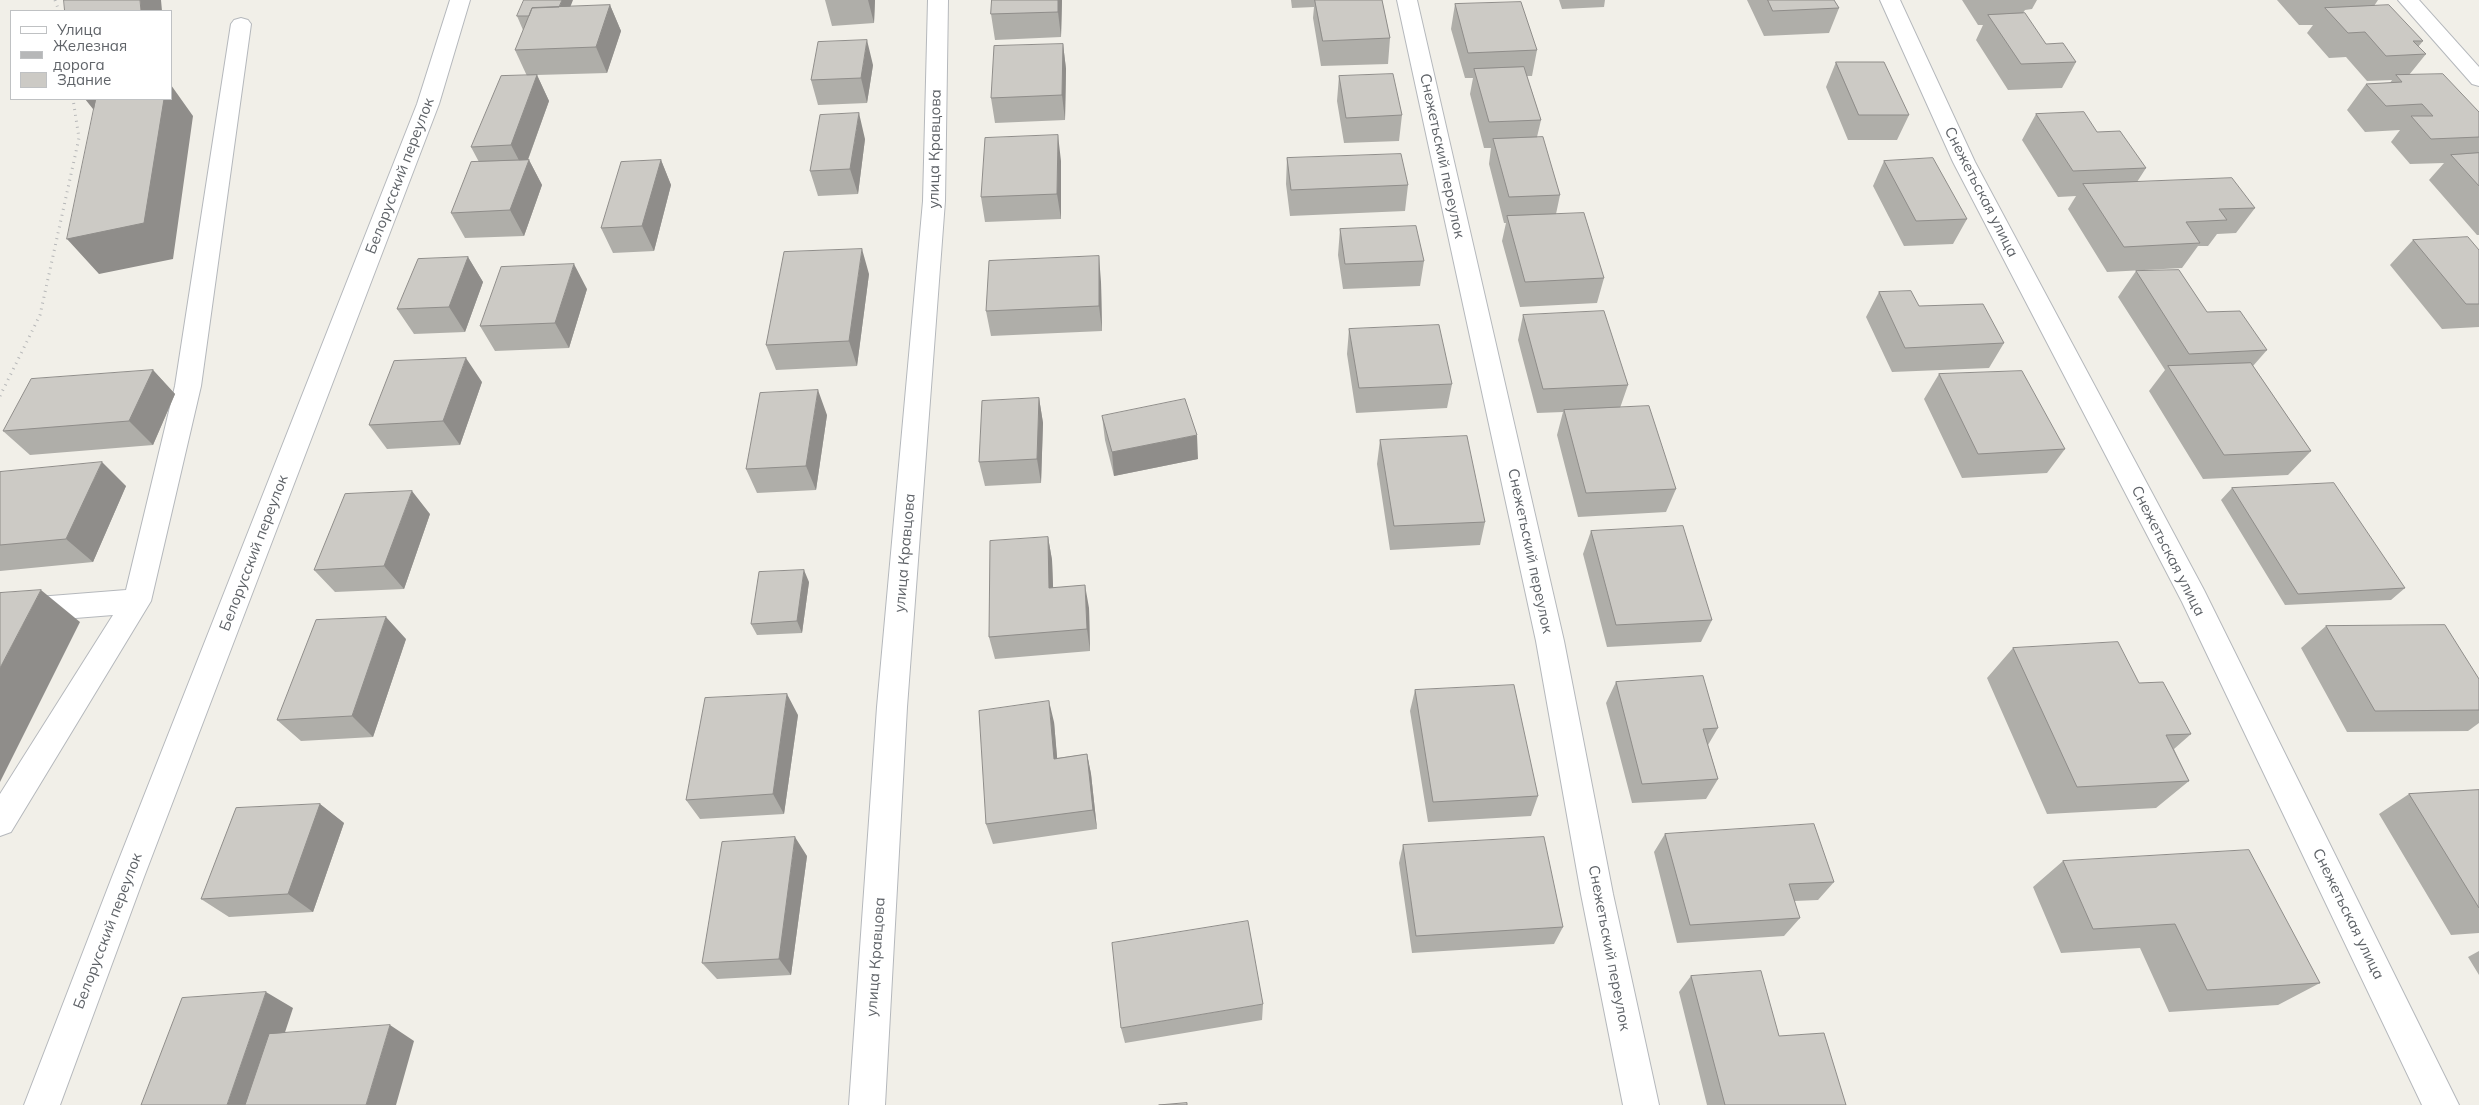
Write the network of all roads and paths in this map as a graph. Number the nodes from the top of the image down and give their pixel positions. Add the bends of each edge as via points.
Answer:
1 (460, 0) edge
2 (938, 0) edge
3 (1407, 0) edge
4 (1890, 0) edge
5 (2408, 0) edge
6 (241, 24) dead end
7 (2479, 80) edge
8 (137, 601) junction
9 (0, 612) edge
10 (0, 822) edge
11 (42, 1105) edge
12 (867, 1105) edge
13 (1641, 1105) edge
14 (2441, 1105) edge

1 - 11 street, Белорусский переулок via 428,104
2 - 12 street, улица Кравцова via 934,201 892,707
3 - 13 street, Снежетьский переулок via 1550,641
4 - 14 street, Снежетьская улица via 1964,162 2194,598
5 - 7 street
6 - 8 street via 188,386
8 - 9 street
8 - 10 street

